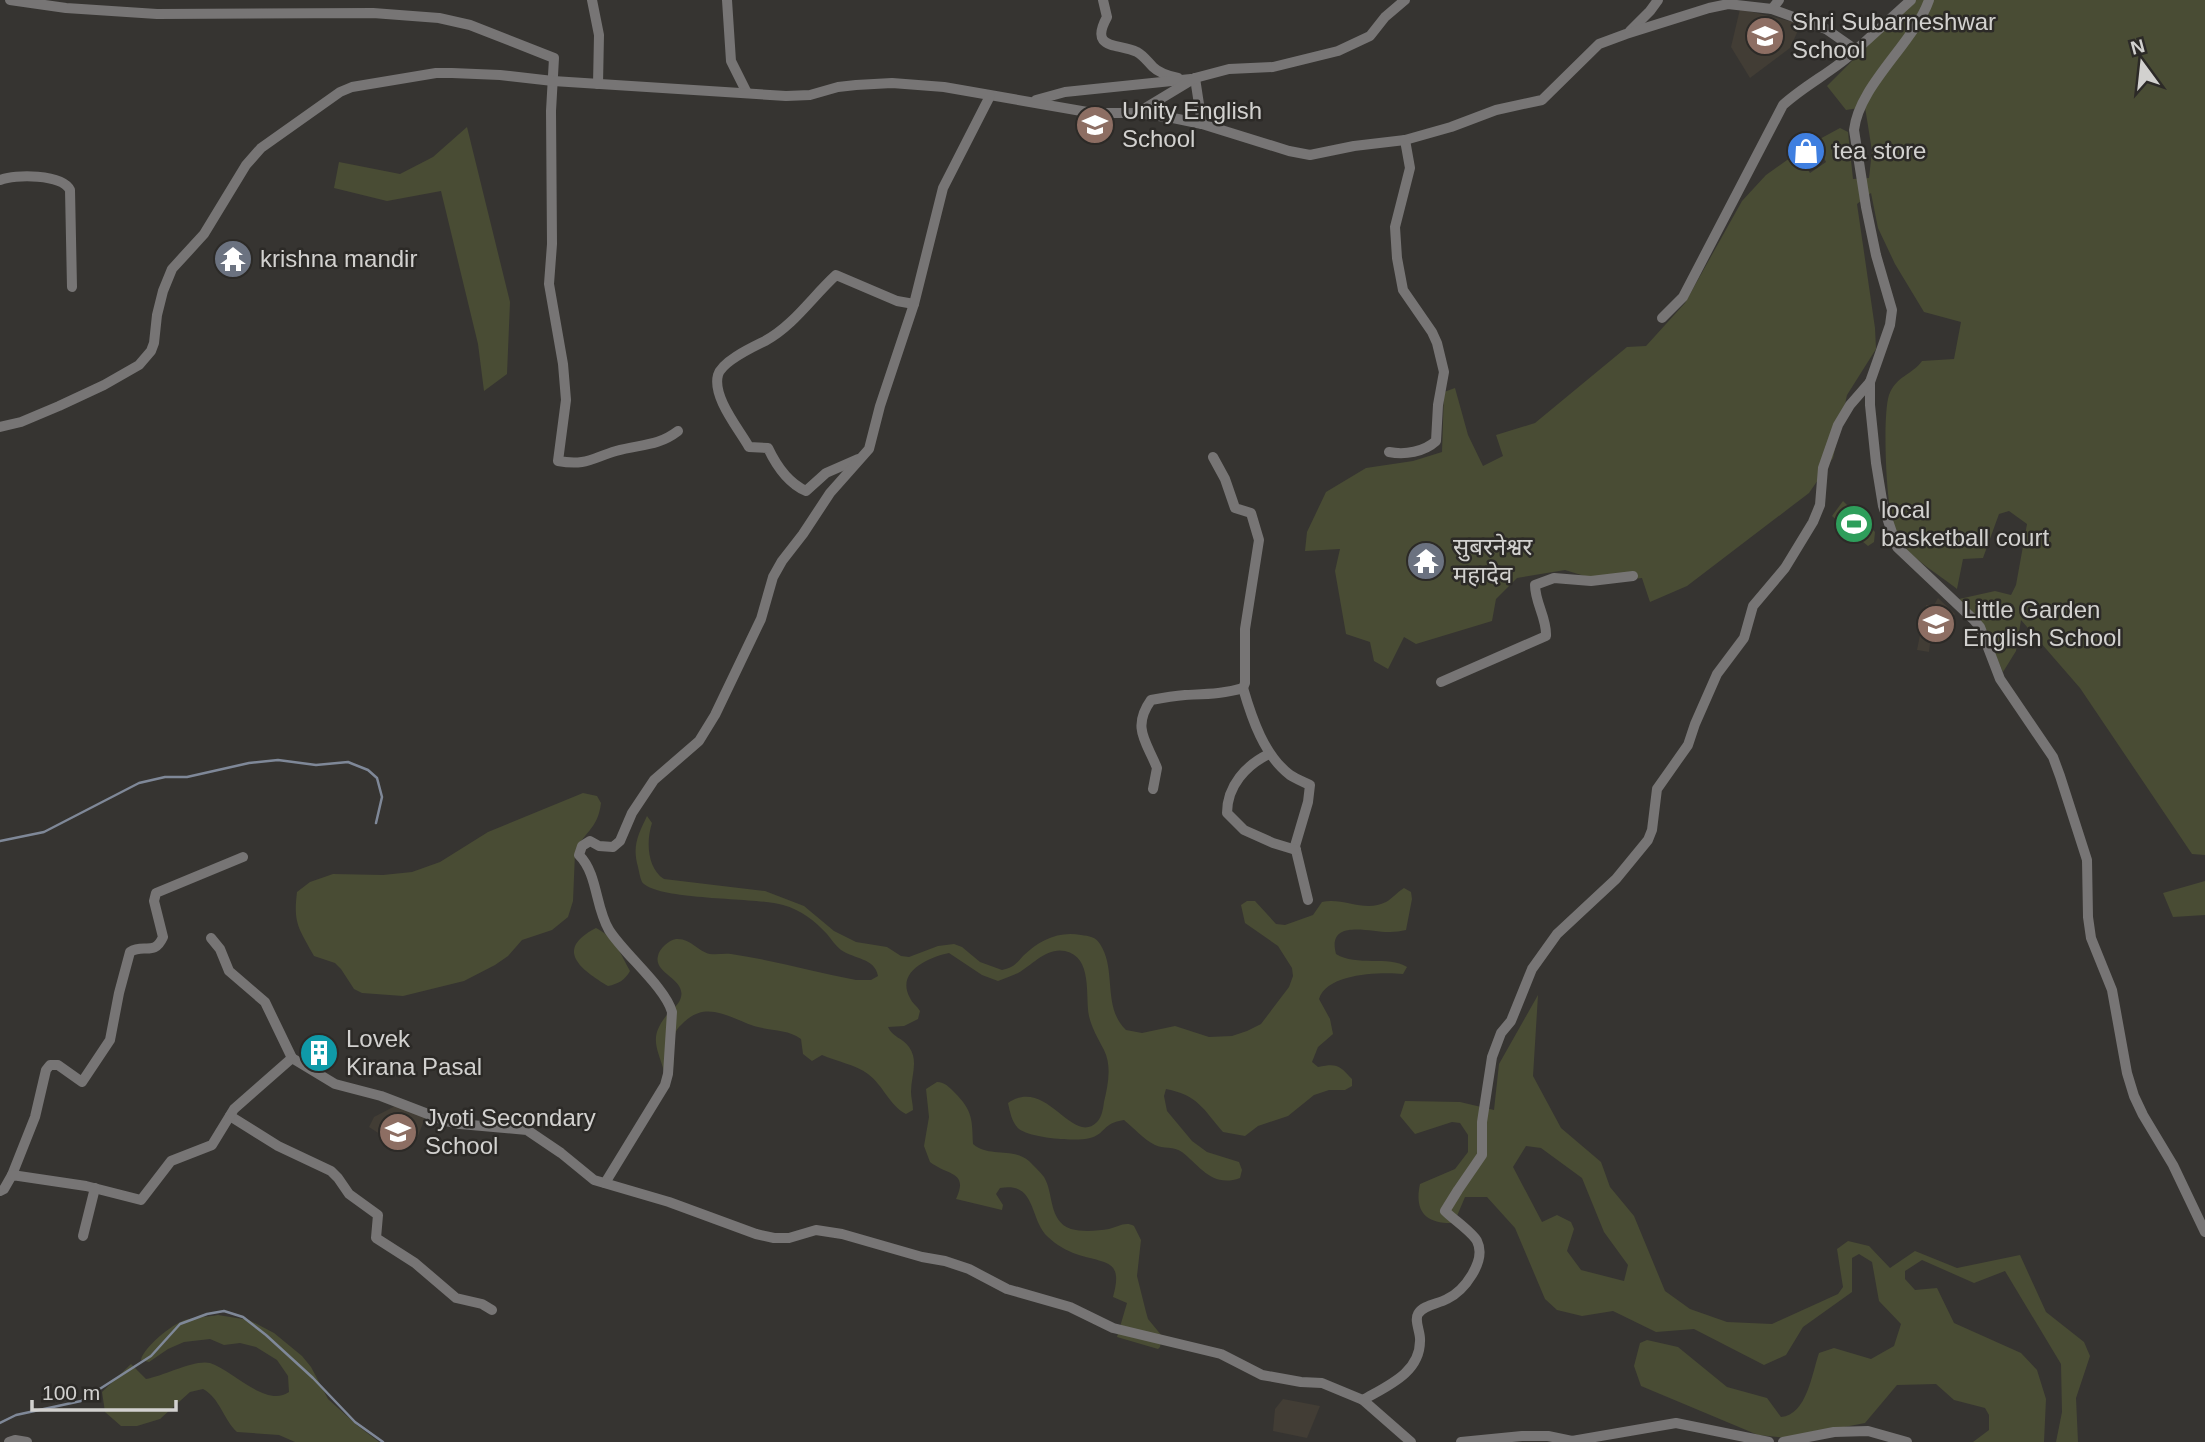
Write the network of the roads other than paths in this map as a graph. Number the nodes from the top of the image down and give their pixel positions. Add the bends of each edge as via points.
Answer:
1 (10, 0) edge
2 (592, 0) edge
3 (727, 0) edge
4 (1103, 0) edge
5 (1405, 0) edge
6 (1658, 0) edge
7 (1779, 0) edge
8 (1911, 0) edge
9 (1929, 0) edge
10 (1772, 9) junction
11 (1626, 34) junction
12 (1856, 50) junction
13 (1195, 78) junction
14 (553, 81) junction
15 (598, 84) junction
16 (747, 93) junction
17 (990, 96) junction
18 (1031, 101) junction
19 (1137, 113) junction
20 (1202, 124) junction
21 (1405, 140) junction
22 (0, 180) edge
23 (72, 287) dead end
24 (914, 304) junction
25 (1662, 318) dead end
26 (1870, 382) junction
27 (0, 427) edge
28 (678, 431) dead end
29 (1389, 452) dead end
30 (862, 457) junction
31 (1213, 457) dead end
32 (1633, 576) dead end
33 (1441, 682) dead end
34 (1243, 688) junction
35 (1269, 754) junction
36 (1153, 789) dead end
37 (1296, 850) junction
38 (243, 857) dead end
39 (1308, 900) dead end
40 (211, 938) dead end
41 (292, 1058) junction
42 (230, 1116) junction
43 (12, 1175) junction
44 (605, 1183) junction
45 (95, 1188) junction
46 (0, 1191) edge
47 (2205, 1232) edge
48 (83, 1236) dead end
49 (492, 1310) dead end
50 (1363, 1400) junction
51 (9, 1442) edge
52 (27, 1442) edge
53 (1411, 1442) edge
54 (1461, 1442) edge
55 (1769, 1442) edge
56 (1783, 1442) edge
57 (1907, 1442) edge

1 - 14 street via 158,14 373,13 439,18 470,24 554,58
2 - 15 street via 599,35
3 - 16 street via 731,61
4 - 13 street via 1107,18 1101,27 1103,41 1137,52 1156,70 1175,78
5 - 13 street via 1370,36 1338,51 1273,67 1229,69
6 - 11 street
7 - 10 street
8 - 12 street
9 - 26 street via 1856,117 1866,208 1892,310
10 - 11 street via 1728,4
10 - 12 street via 1826,29
11 - 21 street via 1600,44 1542,100
12 - 25 street via 1783,105 1683,297
13 - 18 street via 1065,92
13 - 19 street
13 - 20 street
14 - 15 street
14 - 27 street via 436,74 340,92 261,148 246,165 204,234 172,269 157,315 154,344 139,365 59,406
14 - 28 street via 549,284 566,400 558,461 587,462 615,451 660,443
15 - 16 street
16 - 17 street via 810,95 838,87 892,83
17 - 18 street
17 - 24 street via 947,180
18 - 19 street via 1093,113
19 - 20 street
20 - 21 street via 1310,155
21 - 29 street via 1410,168 1395,227 1397,258 1403,289 1437,343 1444,380 1436,441 1423,450
22 - 23 street via 15,176 68,186
24 - 30 street via 869,449
24 - 30 street via 836,275 773,336 720,369 717,384 736,429 749,447 768,448 797,487 806,491 826,473
26 - 47 street via 1876,463 1891,532 1897,547 1980,627 2000,679 2053,757 2087,860 2091,938 2112,990 2127,1073 2143,1115
26 - 50 street via 1838,425 1823,468 1820,505 1813,522 1785,568 1753,606 1744,638 1717,674 1688,745 1657,789 1648,840 1616,879 1557,934 1532,969 1511,1021 1501,1033 1486,1085 1482,1155 1446,1211 1477,1240 1476,1267 1449,1298 1419,1312 1416,1360 1401,1378
30 - 44 street via 830,493 777,569 761,620 699,741 654,779 620,841 613,847 590,841 582,846 579,855 589,870 602,918 672,1012 664,1085
31 - 34 street via 1235,508 1251,513 1259,540 1245,629
32 - 33 street via 1591,581 1554,578 1535,585 1546,636
34 - 35 street
34 - 36 street via 1150,700 1140,722 1157,768
35 - 37 street via 1292,776 1310,785
35 - 37 street via 1241,775 1227,797 1227,813 1244,830
37 - 39 street
38 - 43 street via 156,893 161,942 152,949 130,952 110,1040 82,1082 58,1065 46,1070 35,1117
40 - 41 street via 229,971 265,1002
41 - 42 street
41 - 44 street via 335,1084 446,1121 527,1130 594,1180
42 - 45 street via 212,1145 171,1161 141,1200
42 - 49 street via 331,1171 349,1194 378,1215 376,1238 456,1298
43 - 45 street
43 - 46 street
44 - 50 street via 756,1234 789,1238 816,1230 945,1261 1007,1289 1070,1307 1113,1328 1221,1354 1262,1375 1322,1383
45 - 48 street
50 - 53 street
51 - 52 street
54 - 55 street via 1522,1436 1572,1441 1676,1423
56 - 57 street via 1868,1431

